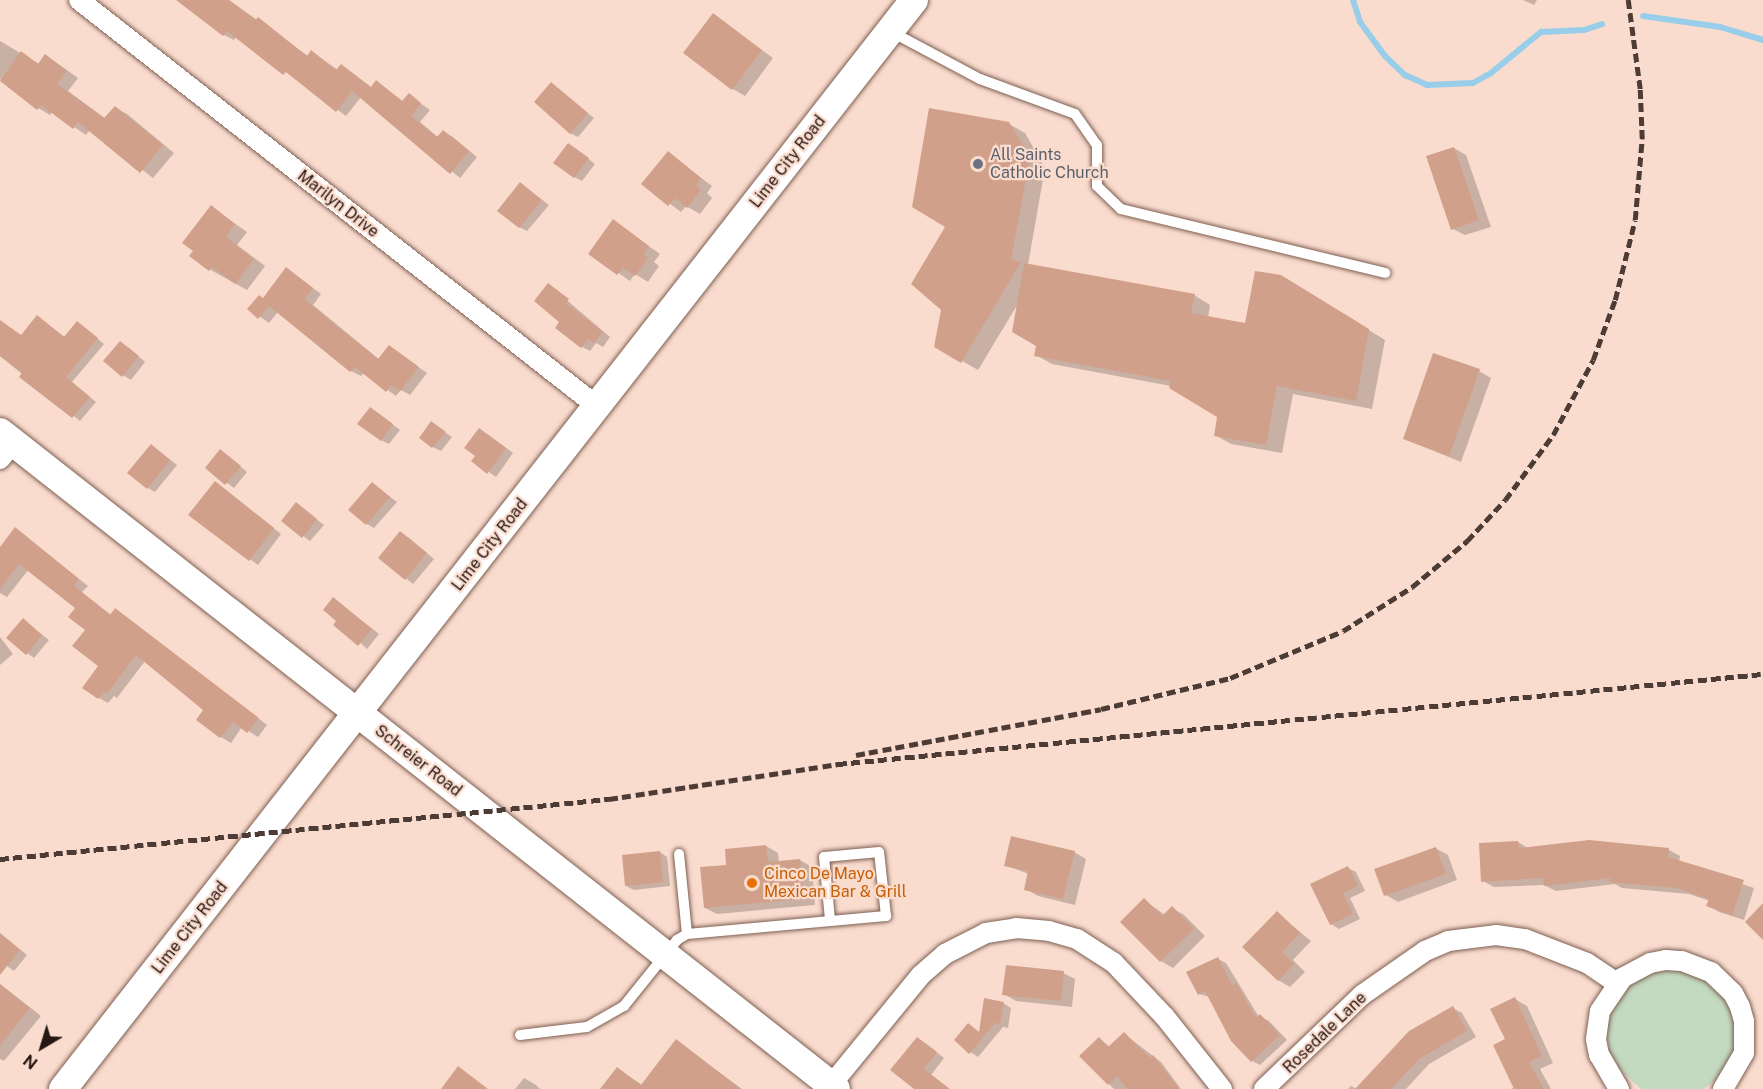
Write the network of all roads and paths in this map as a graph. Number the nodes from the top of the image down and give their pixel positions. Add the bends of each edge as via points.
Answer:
1 (79, 0) edge
2 (914, 0) edge
3 (890, 31) junction
4 (1385, 273) dead end
5 (598, 407) junction
6 (4, 445) edge
7 (358, 713) junction
8 (679, 854) dead end
9 (830, 919) junction
10 (687, 934) junction
11 (665, 954) junction
12 (1617, 983) junction
13 (520, 1035) dead end
14 (834, 1087) edge
15 (1727, 1088) edge
16 (63, 1089) edge
17 (1222, 1089) edge
18 (1264, 1089) edge
19 (1619, 1089) edge

1 - 5 street, Marilyn Drive
2 - 3 street, Lime City Road
3 - 4 lane via 980,79 1075,114 1096,145 1097,186 1122,208
3 - 5 street, Lime City Road
5 - 7 street, Lime City Road
6 - 7 street, Schreier Road
7 - 11 street, Schreier Road
7 - 16 street, Lime City Road
8 - 10 lane
9 - 9 lane via 885,916 879,852 824,857
9 - 10 lane
10 - 11 lane
11 - 13 lane via 624,1006 587,1027
11 - 14 street, Schreier Road
12 - 15 street via 1635,969 1666,960 1698,965 1723,981 1733,993 1744,1021 1744,1053
12 - 18 street, Rosedale Lane via 1587,963 1525,939 1496,935 1448,941 1425,951 1362,995
12 - 19 street via 1600,1011 1596,1039 1606,1073
14 - 17 street via 921,975 945,954 979,935 1016,928 1077,939 1114,963 1165,1017

